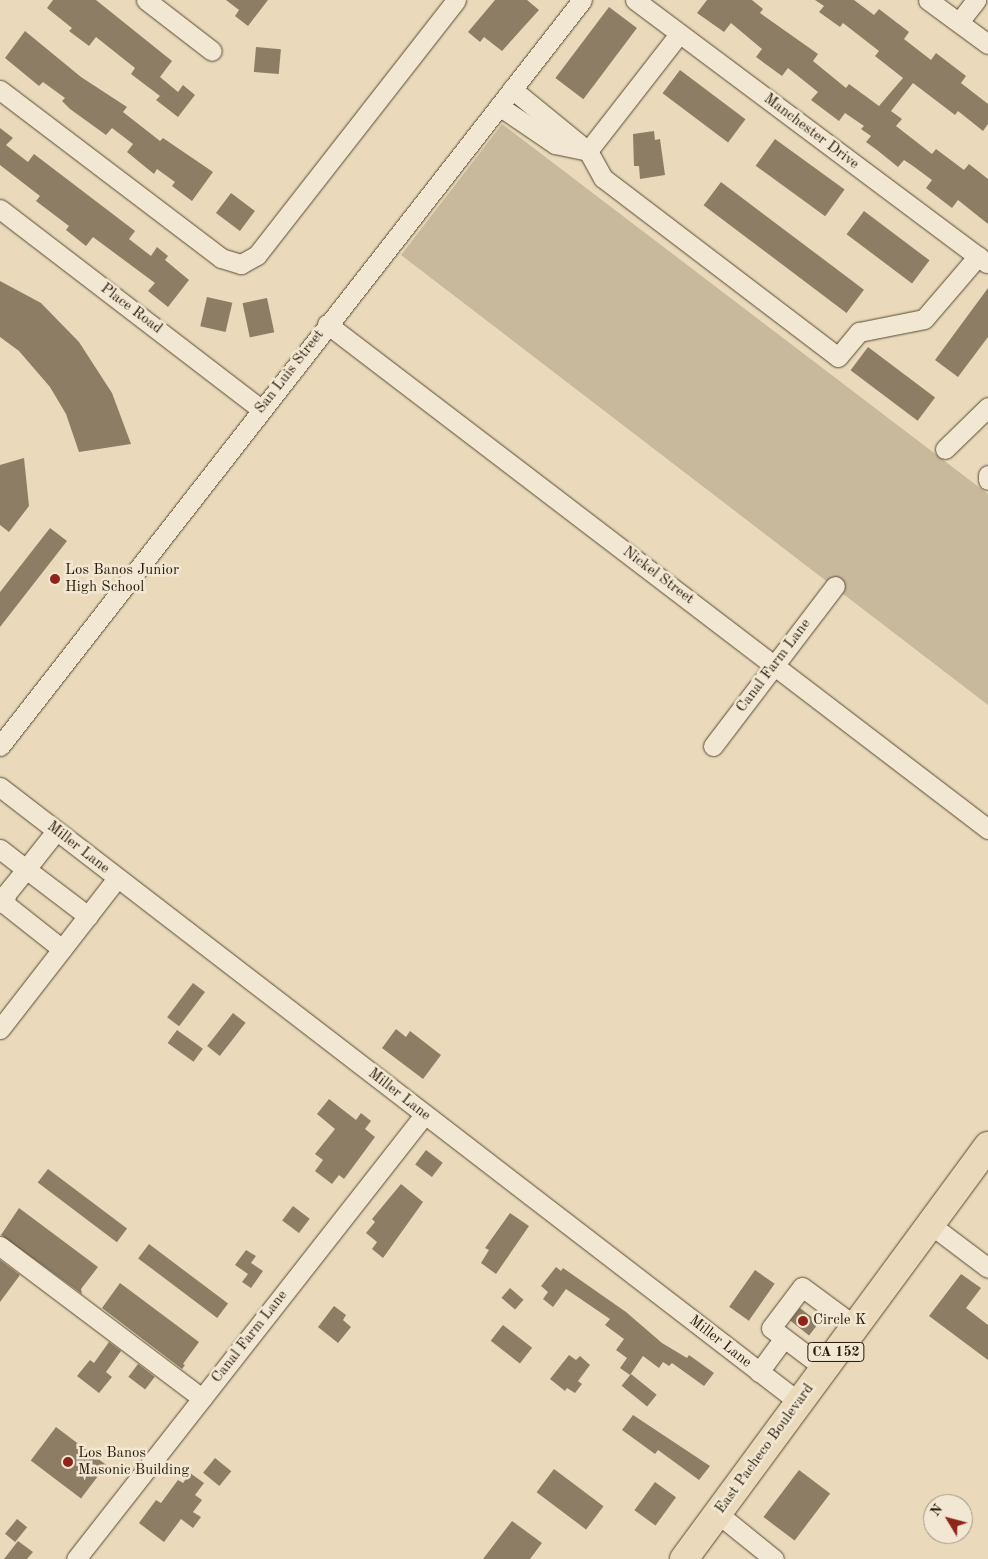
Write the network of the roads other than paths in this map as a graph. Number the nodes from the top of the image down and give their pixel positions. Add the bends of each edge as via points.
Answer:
1 (146, 0) edge
2 (456, 0) edge
3 (582, 0) edge
4 (635, 0) edge
5 (928, 0) edge
6 (976, 0) edge
7 (959, 22) junction
8 (679, 34) junction
9 (988, 44) edge
10 (212, 51) dead end
11 (512, 89) junction
12 (0, 90) edge
13 (499, 106) junction
14 (588, 152) junction
15 (0, 209) edge
16 (983, 260) edge
17 (327, 324) junction
18 (988, 407) edge
19 (261, 409) junction
20 (946, 449) dead end
21 (988, 475) edge
22 (988, 480) edge
23 (836, 586) dead end
24 (774, 665) junction
25 (0, 746) edge
26 (713, 746) dead end
27 (0, 788) edge
28 (988, 829) edge
29 (56, 831) junction
30 (0, 849) edge
31 (26, 869) junction
32 (117, 878) junction
33 (88, 916) junction
34 (62, 949) junction
35 (0, 1029) edge
36 (424, 1115) junction
37 (988, 1146) edge
38 (931, 1225) junction
39 (0, 1246) edge
40 (988, 1268) edge
41 (855, 1326) junction
42 (784, 1338) junction
43 (824, 1368) junction
44 (759, 1372) junction
45 (202, 1398) junction
46 (799, 1402) junction
47 (717, 1513) junction
48 (76, 1559) edge
49 (684, 1559) edge
50 (774, 1559) edge

1 - 10 street
2 - 12 street via 257,255 241,264 221,258
3 - 11 street, San Luis Street
4 - 8 street, Manchester Drive
5 - 7 street
6 - 7 street
7 - 9 street
8 - 14 street
8 - 16 street, Manchester Drive
11 - 13 street, San Luis Street
11 - 14 street
13 - 14 street via 555,144
13 - 17 street, San Luis Street
14 - 16 street via 603,178 838,357 859,332 924,319
15 - 19 street, Place Road
17 - 19 street, San Luis Street
17 - 24 street, Nickel Street
18 - 20 street
19 - 25 street, San Luis Street
21 - 22 street
23 - 24 street, Canal Farm Lane
24 - 26 street, Canal Farm Lane
24 - 28 street, Nickel Street
27 - 29 street, Miller Lane
29 - 31 street
29 - 32 street, Miller Lane
30 - 31 street
31 - 33 street
31 - 34 street via 6,894 5,904
32 - 33 street
32 - 36 street, Miller Lane
33 - 34 street
34 - 35 street
36 - 44 street, Miller Lane
36 - 45 street, Canal Farm Lane
37 - 38 highway, East Pacheco Boulevard / CA 152
38 - 40 street
38 - 41 highway, East Pacheco Boulevard / CA 152
39 - 45 street
41 - 42 street via 802,1287 771,1328
41 - 43 highway, East Pacheco Boulevard / CA 152
42 - 43 street
42 - 44 street
43 - 46 highway, East Pacheco Boulevard / CA 152
44 - 46 street, Miller Lane
45 - 48 street, Canal Farm Lane
46 - 47 highway, East Pacheco Boulevard / CA 152
47 - 49 highway, East Pacheco Boulevard / CA 152
47 - 50 street

